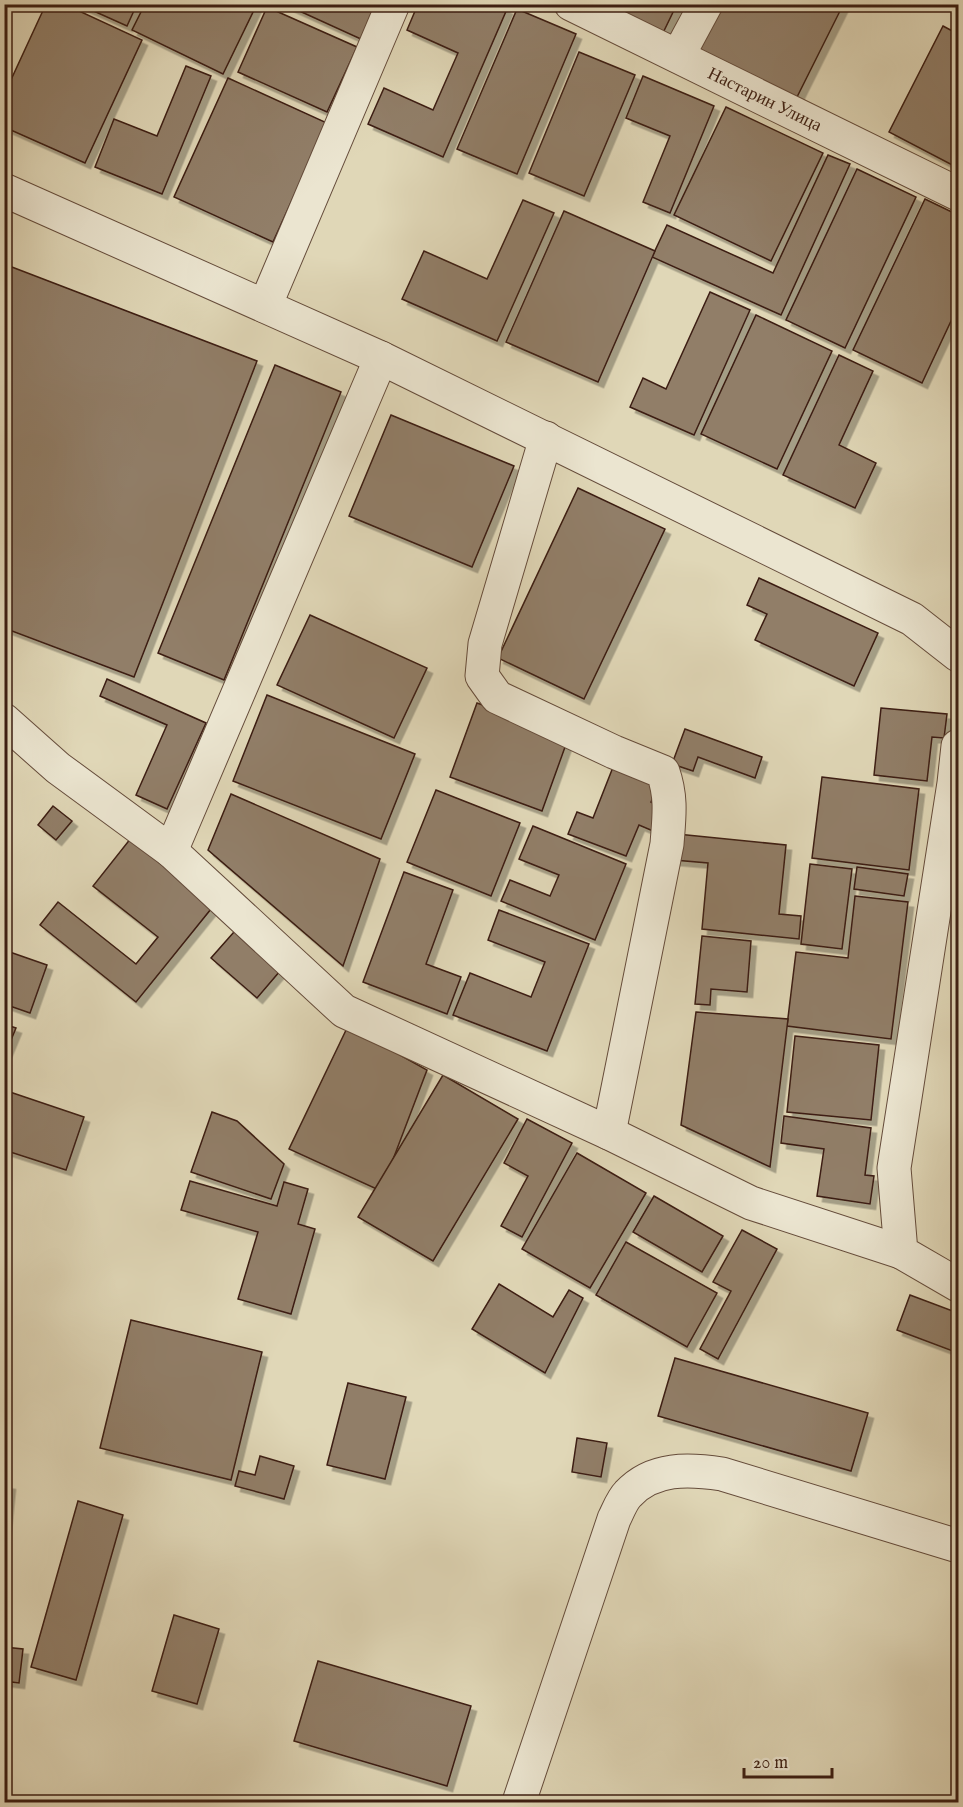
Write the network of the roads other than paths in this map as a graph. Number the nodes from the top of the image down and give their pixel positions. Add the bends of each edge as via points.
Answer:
1 (393, 4) edge
2 (571, 4) edge
3 (706, 4) edge
4 (678, 56) junction
5 (4, 190) edge
6 (958, 194) edge
7 (265, 306) junction
8 (381, 358) junction
9 (546, 438) junction
10 (958, 655) edge
11 (4, 720) edge
12 (958, 746) edge
13 (171, 851) junction
14 (609, 1133) junction
15 (901, 1252) junction
16 (958, 1285) edge
17 (958, 1546) edge
18 (519, 1803) edge

1 - 7 street
2 - 4 street, Настарин Улица
3 - 4 street
4 - 6 street, Настарин Улица
5 - 7 street
7 - 8 street
8 - 9 street
8 - 13 street
9 - 10 street via 912,619
9 - 14 street via 485,644 482,676 497,698 663,772 669,789 667,844
11 - 13 street via 58,768
12 - 15 street via 894,1168
13 - 14 street via 344,1011
14 - 15 street via 751,1203
15 - 16 street
17 - 18 street via 722,1474 691,1469 644,1479 626,1495 614,1519

